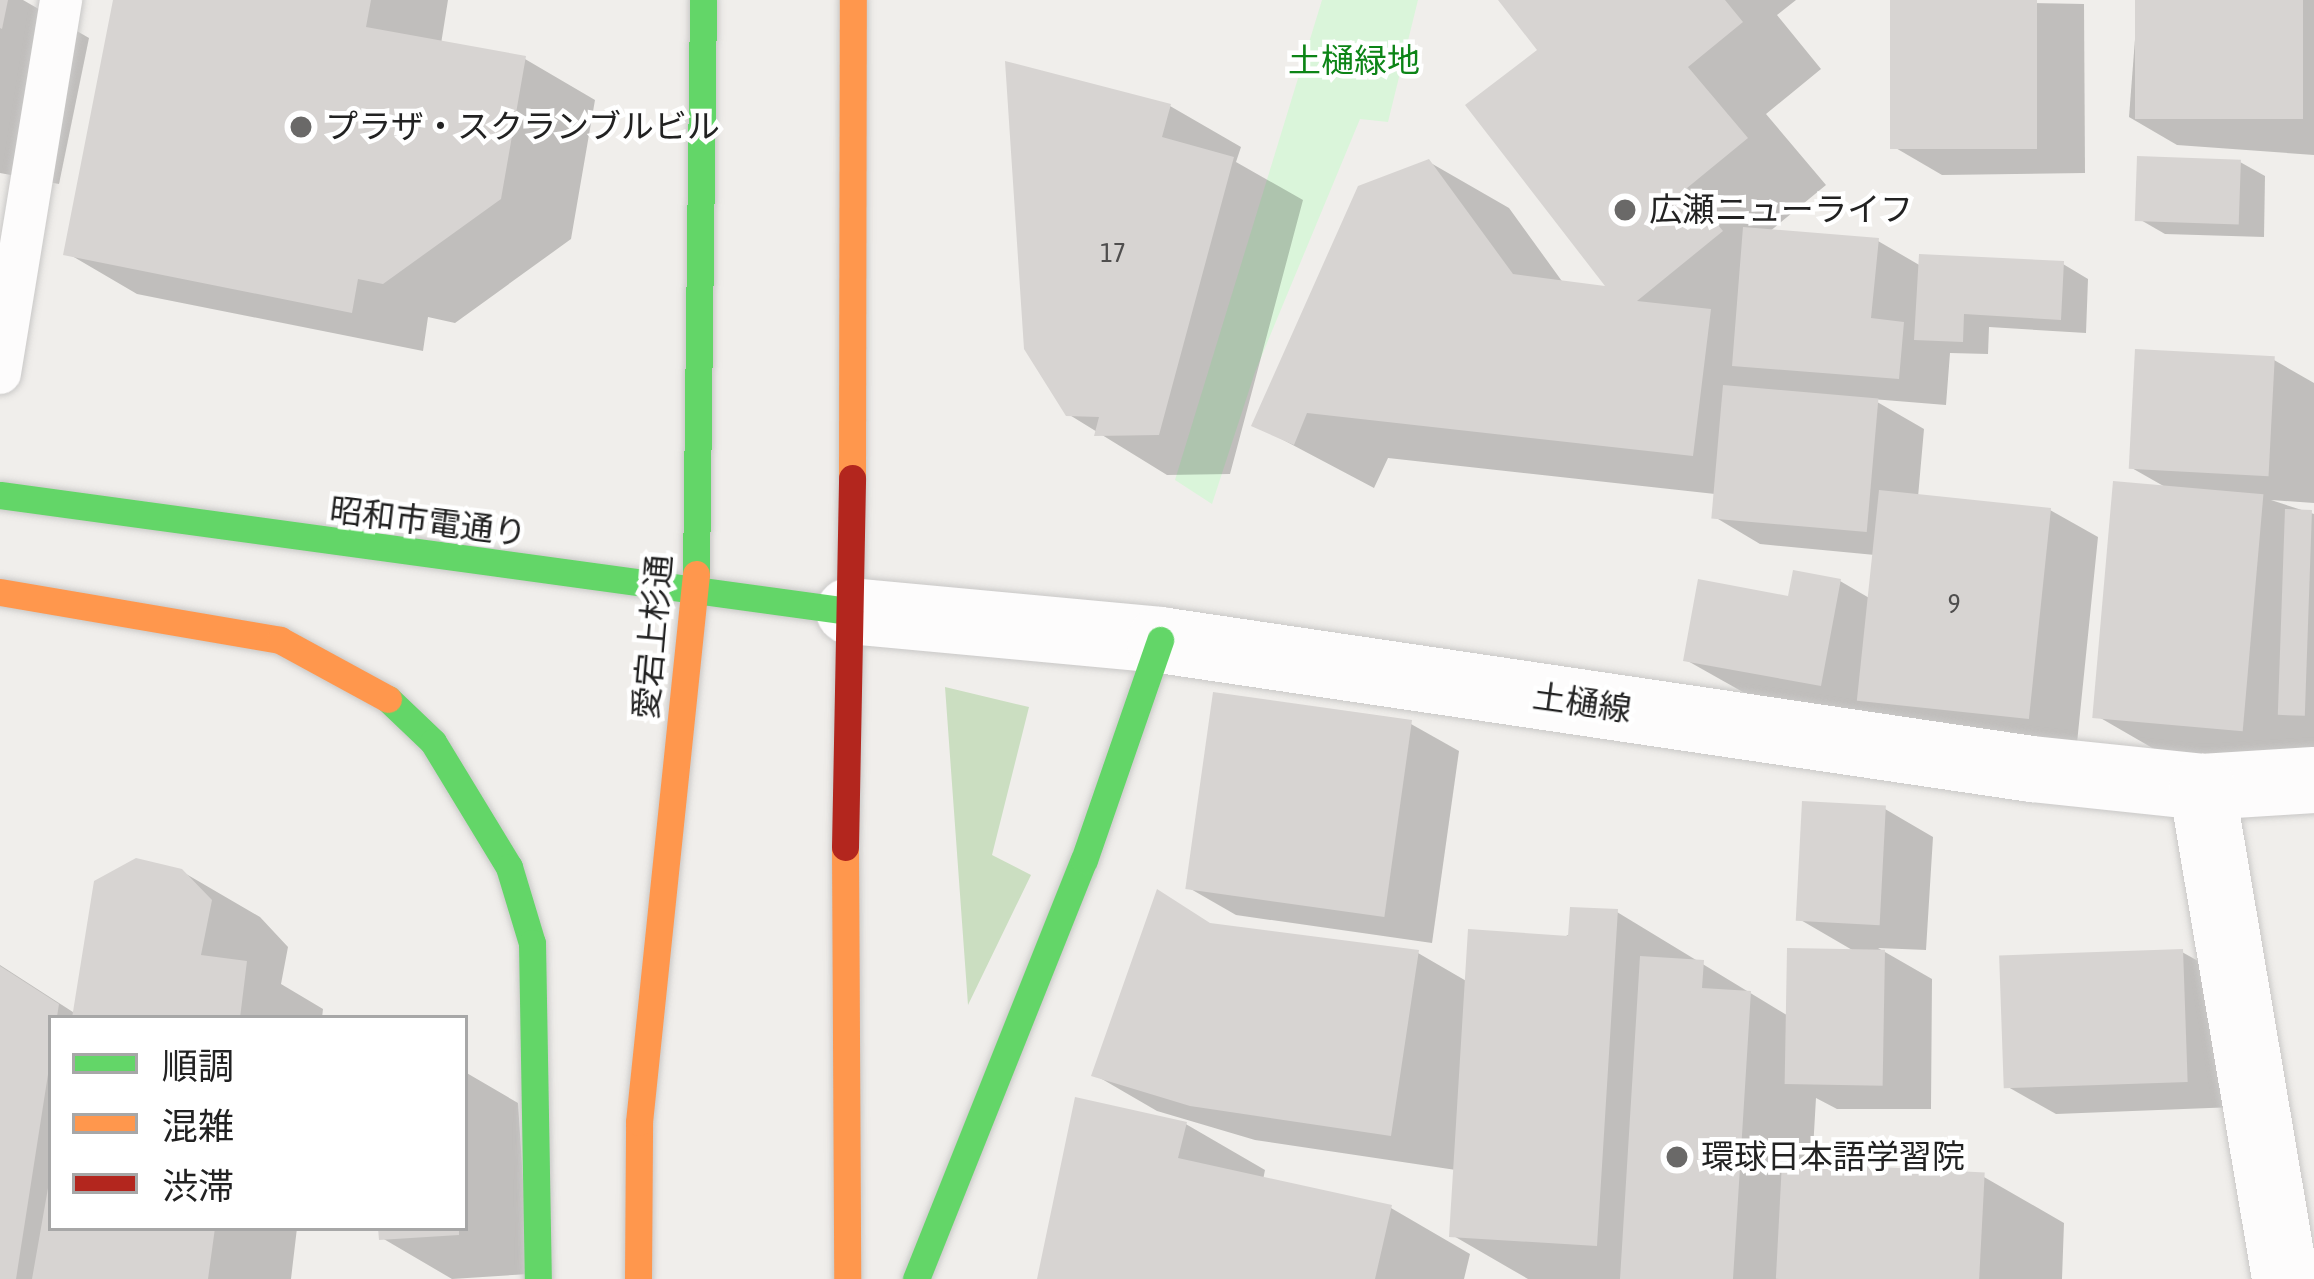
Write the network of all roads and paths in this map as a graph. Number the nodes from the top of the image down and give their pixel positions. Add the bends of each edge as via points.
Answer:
1 (61, 0) edge
2 (703, 0) edge
3 (853, 0) edge
4 (0, 373) edge
5 (0, 495) edge
6 (0, 592) edge
7 (696, 592) junction
8 (850, 611) junction
9 (1160, 640) junction
10 (2314, 780) edge
11 (2202, 787) junction
12 (538, 1279) edge
13 (638, 1279) edge
14 (847, 1279) edge
15 (916, 1279) edge
16 (2285, 1279) edge

1 - 4 lane
2 - 7 main road, 愛宕上杉通
3 - 8 main road
5 - 7 main road, 昭和市電通り
6 - 12 main road via 280,640 383,696 434,742 509,867 532,943
7 - 8 main road, 昭和市電通り
7 - 13 main road, 愛宕上杉通 via 639,1122
8 - 9 street, 土樋線
8 - 14 main road via 842,988
9 - 11 street, 土樋線 via 2009,766
9 - 15 main road via 1084,860
10 - 11 street, 土樋線
11 - 16 street

